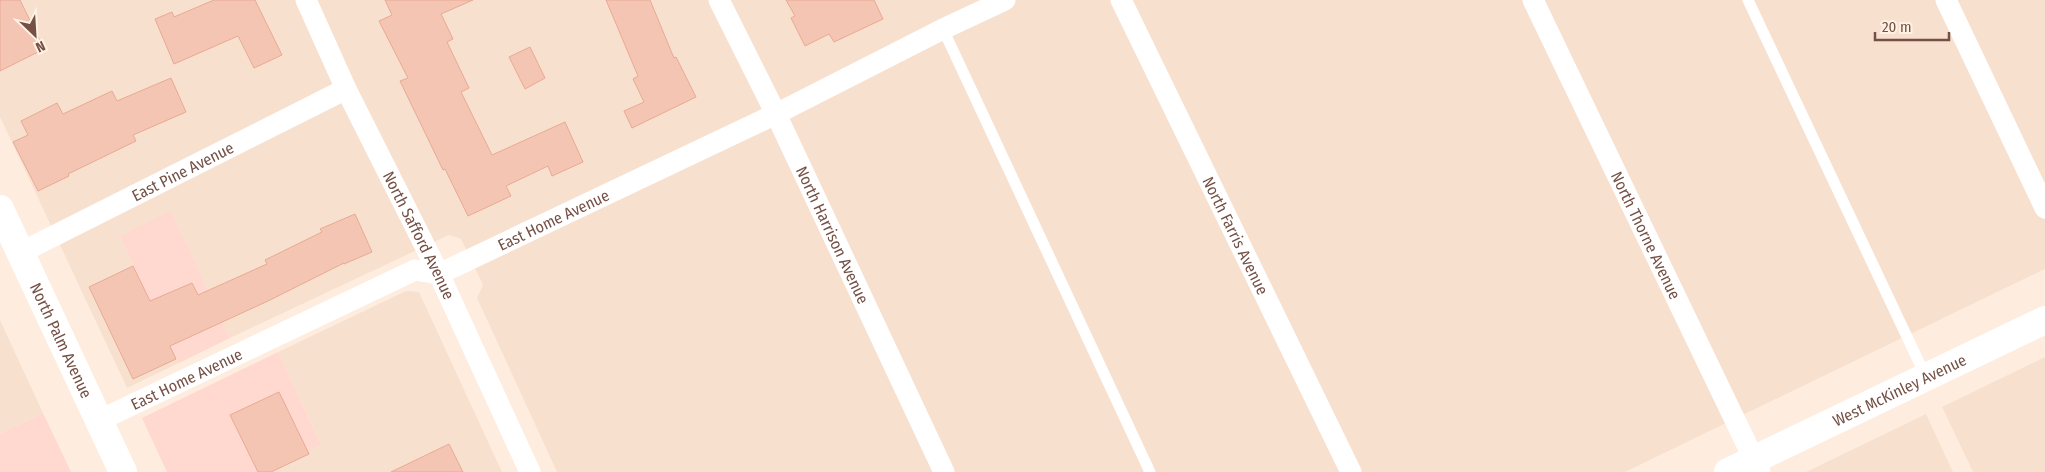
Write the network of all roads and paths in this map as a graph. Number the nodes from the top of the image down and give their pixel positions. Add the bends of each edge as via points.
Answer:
1 (306, 0) edge
2 (720, 0) edge
3 (1005, 0) edge
4 (1121, 0) edge
5 (1533, 0) edge
6 (1748, 0) edge
7 (1946, 0) edge
8 (942, 28) junction
9 (346, 89) junction
10 (776, 114) junction
11 (2045, 208) edge
12 (2, 216) edge
13 (20, 253) junction
14 (439, 274) junction
15 (2045, 320) edge
16 (1926, 377) junction
17 (98, 421) junction
18 (1757, 466) edge
19 (123, 472) edge
20 (530, 472) edge
21 (944, 472) edge
22 (1150, 472) edge
23 (1351, 472) edge
24 (1728, 472) edge

1 - 9 street, North Safford Avenue
2 - 10 street, North Harrison Avenue
3 - 8 street, East Home Avenue
4 - 23 street, North Farris Avenue
5 - 18 street, North Thorne Avenue
6 - 16 lane
7 - 11 street
8 - 10 street, East Home Avenue
8 - 22 lane
9 - 13 street, East Pine Avenue
9 - 14 street, North Safford Avenue
10 - 14 street, East Home Avenue
10 - 21 street, North Harrison Avenue
12 - 13 main road, North Palm Avenue
13 - 17 main road, North Palm Avenue
14 - 17 street, East Home Avenue via 415,270
14 - 20 street, North Safford Avenue
15 - 16 main road, West McKinley Avenue
16 - 18 main road, West McKinley Avenue
17 - 19 main road, North Palm Avenue
18 - 24 main road, West McKinley Avenue

